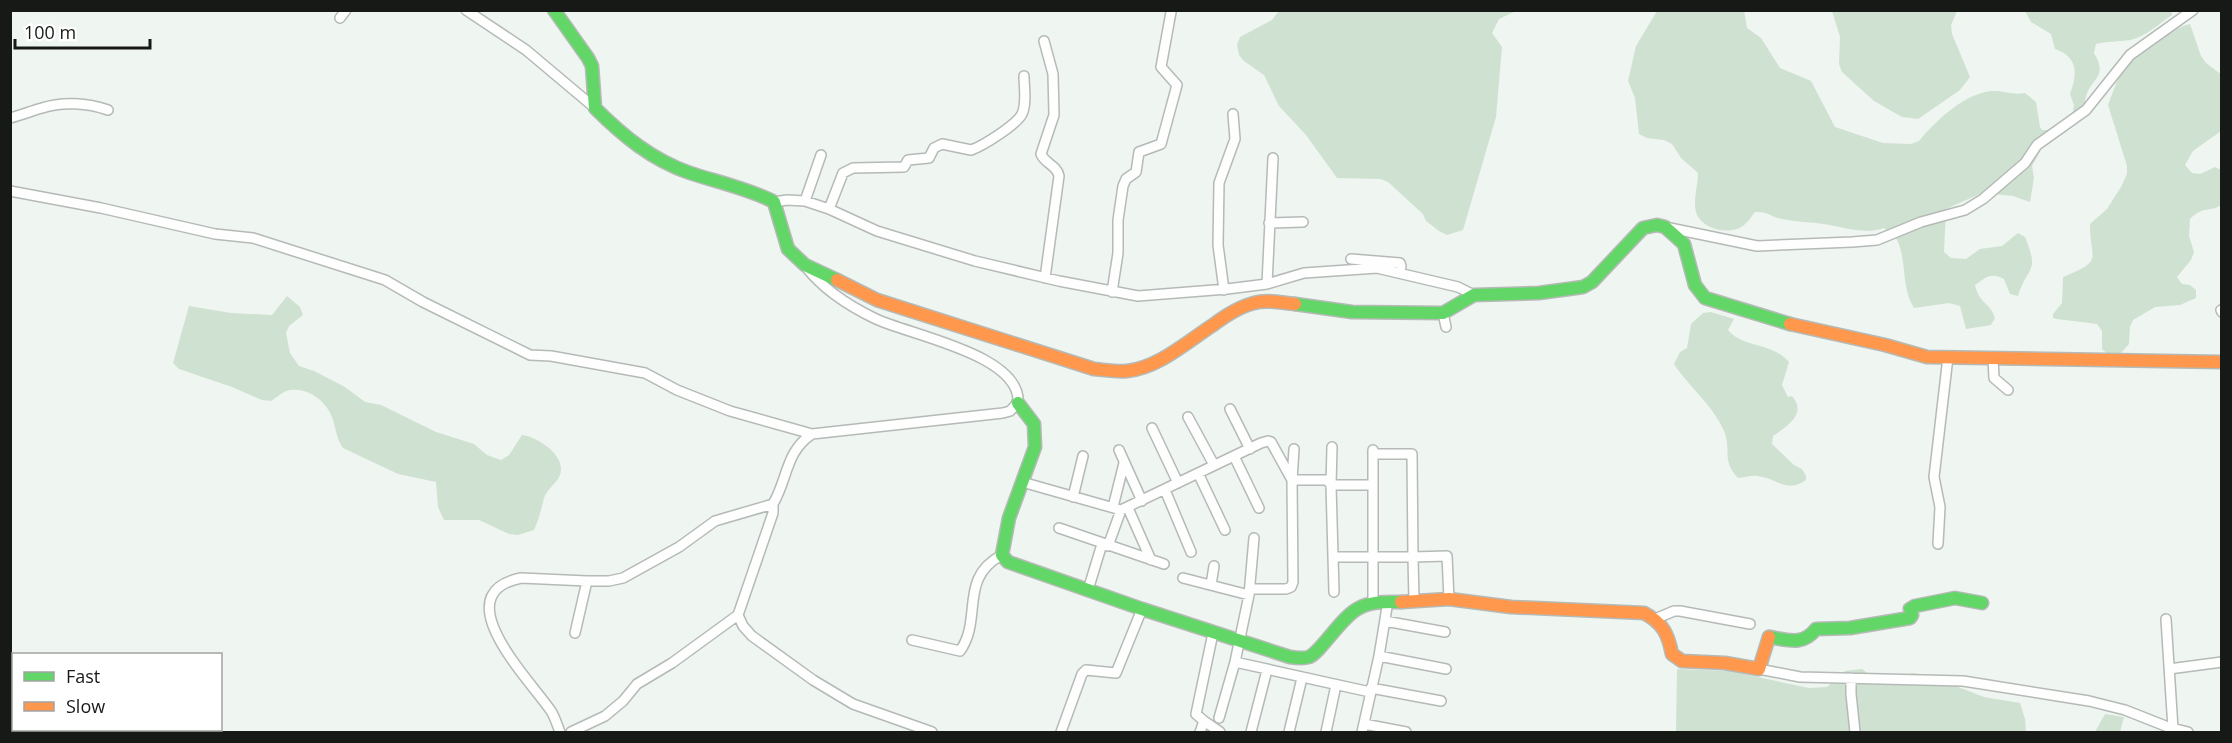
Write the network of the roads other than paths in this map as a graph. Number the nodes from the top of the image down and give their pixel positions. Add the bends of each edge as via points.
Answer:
1 (466, 10) edge
2 (554, 10) edge
3 (2193, 10) edge
4 (1171, 12) dead end
5 (1044, 41) dead end
6 (1024, 76) dead end
7 (595, 108) junction
8 (108, 110) dead end
9 (1233, 114) dead end
10 (10, 118) edge
11 (821, 155) dead end
12 (1273, 158) dead end
13 (10, 191) edge
14 (805, 201) junction
15 (774, 202) junction
16 (830, 209) junction
17 (1303, 222) dead end
18 (1269, 223) junction
19 (1665, 227) junction
20 (1351, 259) dead end
21 (1377, 264) junction
22 (805, 265) junction
23 (1045, 278) junction
24 (1267, 284) junction
25 (1224, 290) junction
26 (1112, 292) junction
27 (1474, 295) junction
28 (1443, 313) junction
29 (1446, 327) dead end
30 (1948, 357) junction
31 (1993, 357) junction
32 (2222, 362) edge
33 (2008, 390) dead end
34 (1018, 403) junction
35 (1230, 409) dead end
36 (1188, 417) dead end
37 (1152, 428) dead end
38 (812, 434) junction
39 (1332, 447) dead end
40 (1250, 448) junction
41 (1294, 449) dead end
42 (1119, 450) dead end
43 (1083, 456) dead end
44 (1234, 456) junction
45 (1124, 463) junction
46 (1214, 465) junction
47 (1198, 473) junction
48 (1292, 480) junction
49 (1022, 482) junction
50 (1178, 483) junction
51 (1331, 485) junction
52 (1373, 485) junction
53 (1165, 490) junction
54 (1073, 496) junction
55 (1142, 501) junction
56 (773, 504) junction
57 (1259, 508) dead end
58 (1121, 509) junction
59 (1059, 528) dead end
60 (1225, 530) dead end
61 (1254, 538) dead end
62 (1938, 544) dead end
63 (1105, 545) junction
64 (1191, 552) dead end
65 (1002, 555) junction
66 (1333, 557) junction
67 (1413, 557) junction
68 (1374, 558) junction
69 (1151, 560) junction
70 (1164, 564) dead end
71 (1214, 566) dead end
72 (1183, 578) dead end
73 (587, 581) junction
74 (1211, 585) junction
75 (1088, 590) junction
76 (1249, 592) junction
77 (1334, 592) dead end
78 (1449, 599) junction
79 (1388, 601) junction
80 (1414, 601) junction
81 (1373, 603) junction
82 (1982, 603) dead end
83 (1142, 609) junction
84 (738, 615) junction
85 (1655, 619) junction
86 (2166, 619) dead end
87 (1385, 621) junction
88 (1750, 624) dead end
89 (1445, 632) dead end
90 (575, 633) dead end
91 (1213, 633) junction
92 (912, 640) dead end
93 (1239, 641) junction
94 (1379, 656) junction
95 (1235, 662) junction
96 (2222, 662) edge
97 (1446, 669) dead end
98 (1759, 669) junction
99 (2169, 669) junction
100 (1268, 670) junction
101 (1302, 678) junction
102 (1851, 678) junction
103 (1336, 686) junction
104 (1371, 690) junction
105 (1440, 701) dead end
106 (1219, 718) dead end
107 (1204, 721) junction
108 (1363, 728) edge
109 (2173, 729) junction
110 (560, 732) edge
111 (571, 732) edge
112 (932, 732) edge
113 (1060, 732) edge
114 (1200, 732) edge
115 (1220, 732) edge
116 (1251, 732) edge
117 (1289, 732) edge
118 (1326, 732) edge
119 (1406, 732) edge
120 (1854, 732) edge
121 (2188, 732) edge

1 - 7 street via 526,50
2 - 7 street via 592,66
3 - 19 street via 2130,55 2086,110 2037,145 2025,163 1965,210 1877,240 1852,242 1757,246
4 - 26 street via 1161,67 1177,85 1161,144 1139,152 1136,172 1123,186
5 - 23 street via 1053,74 1054,115 1041,154 1058,170 1059,176
6 - 16 street via 1022,114 992,138 971,150 942,144 934,148 929,158 908,160 904,167 847,170
7 - 15 street via 648,154
8 - 10 street via 63,104
9 - 25 street via 1234,139 1219,183 1218,245
11 - 14 street
12 - 18 street
13 - 38 street via 215,234 253,238 385,280 530,355 645,373 730,411
14 - 15 street
14 - 16 street
15 - 22 street via 788,249
16 - 23 street via 877,231
17 - 18 street
18 - 24 street
19 - 27 street via 1642,228 1592,282 1582,287
19 - 30 street via 1684,244 1695,285 1705,298 1781,322 1927,357
20 - 21 street
21 - 24 street via 1304,273
21 - 27 street via 1400,263 1400,272
22 - 28 street via 877,300 1094,369 1112,371 1128,371 1168,356 1232,312 1254,303 1270,301 1352,312
22 - 34 street via 840,297 876,319 977,356 999,368 1013,382
23 - 26 street
24 - 25 street
25 - 26 street via 1138,296
27 - 28 street
28 - 29 street
30 - 31 street
30 - 62 street via 1934,477 1940,507
31 - 32 street
31 - 33 street via 1994,378
34 - 38 street via 1010,411
34 - 49 street via 1034,424 1035,436
35 - 40 street
36 - 46 street
37 - 50 street
38 - 56 street via 794,451
39 - 51 street
40 - 44 street
40 - 48 street via 1271,442
41 - 48 street
42 - 45 street
43 - 54 street
44 - 46 street
44 - 57 street
45 - 55 street
45 - 58 street
46 - 47 street
47 - 50 street
47 - 60 street
48 - 51 street via 1327,480
48 - 76 street via 1293,582 1286,589
49 - 54 street
49 - 65 street
50 - 53 street
51 - 52 street
51 - 66 street
52 - 67 street via 1373,452 1412,454
52 - 68 street
53 - 55 street
53 - 64 street
54 - 58 street
55 - 58 street
56 - 73 street via 715,522 623,578
56 - 84 street
58 - 63 street
58 - 69 street
59 - 63 street
61 - 76 street
63 - 69 street
63 - 75 street
65 - 75 street via 1017,567
65 - 92 street via 991,560 978,576 967,638 960,651
66 - 68 street
66 - 77 street
67 - 68 street
67 - 78 street via 1447,556
67 - 80 street
68 - 81 street
69 - 70 street
71 - 74 street
72 - 74 street
73 - 90 street
73 - 110 street via 521,578 508,581 492,593 489,602 501,644 552,712
74 - 76 street
75 - 83 street
76 - 93 street
78 - 80 street
78 - 85 street via 1511,608 1623,610
79 - 80 street
79 - 81 street
79 - 87 street
81 - 93 street via 1348,616 1311,656 1290,657
82 - 98 street via 1955,598 1915,606 1910,609 1910,618 1816,628 1810,637 1800,641 1768,637
83 - 91 street
83 - 113 street via 1116,673 1086,670 1082,674
84 - 111 street via 638,684 605,716
84 - 112 street via 752,636 813,680 853,704
85 - 88 street via 1680,611
85 - 98 street via 1668,635 1676,658
86 - 99 street
87 - 89 street
87 - 94 street
91 - 93 street
91 - 107 street via 1196,714
93 - 95 street
94 - 97 street
94 - 104 street
95 - 100 street
95 - 106 street
96 - 99 street
98 - 102 street
99 - 109 street
100 - 101 street
100 - 116 street
101 - 103 street
101 - 117 street
102 - 109 street via 1935,679 2089,701
102 - 120 street
103 - 104 street
103 - 118 street
104 - 105 street
104 - 108 street
107 - 114 street
107 - 115 street
108 - 119 street
109 - 121 street

